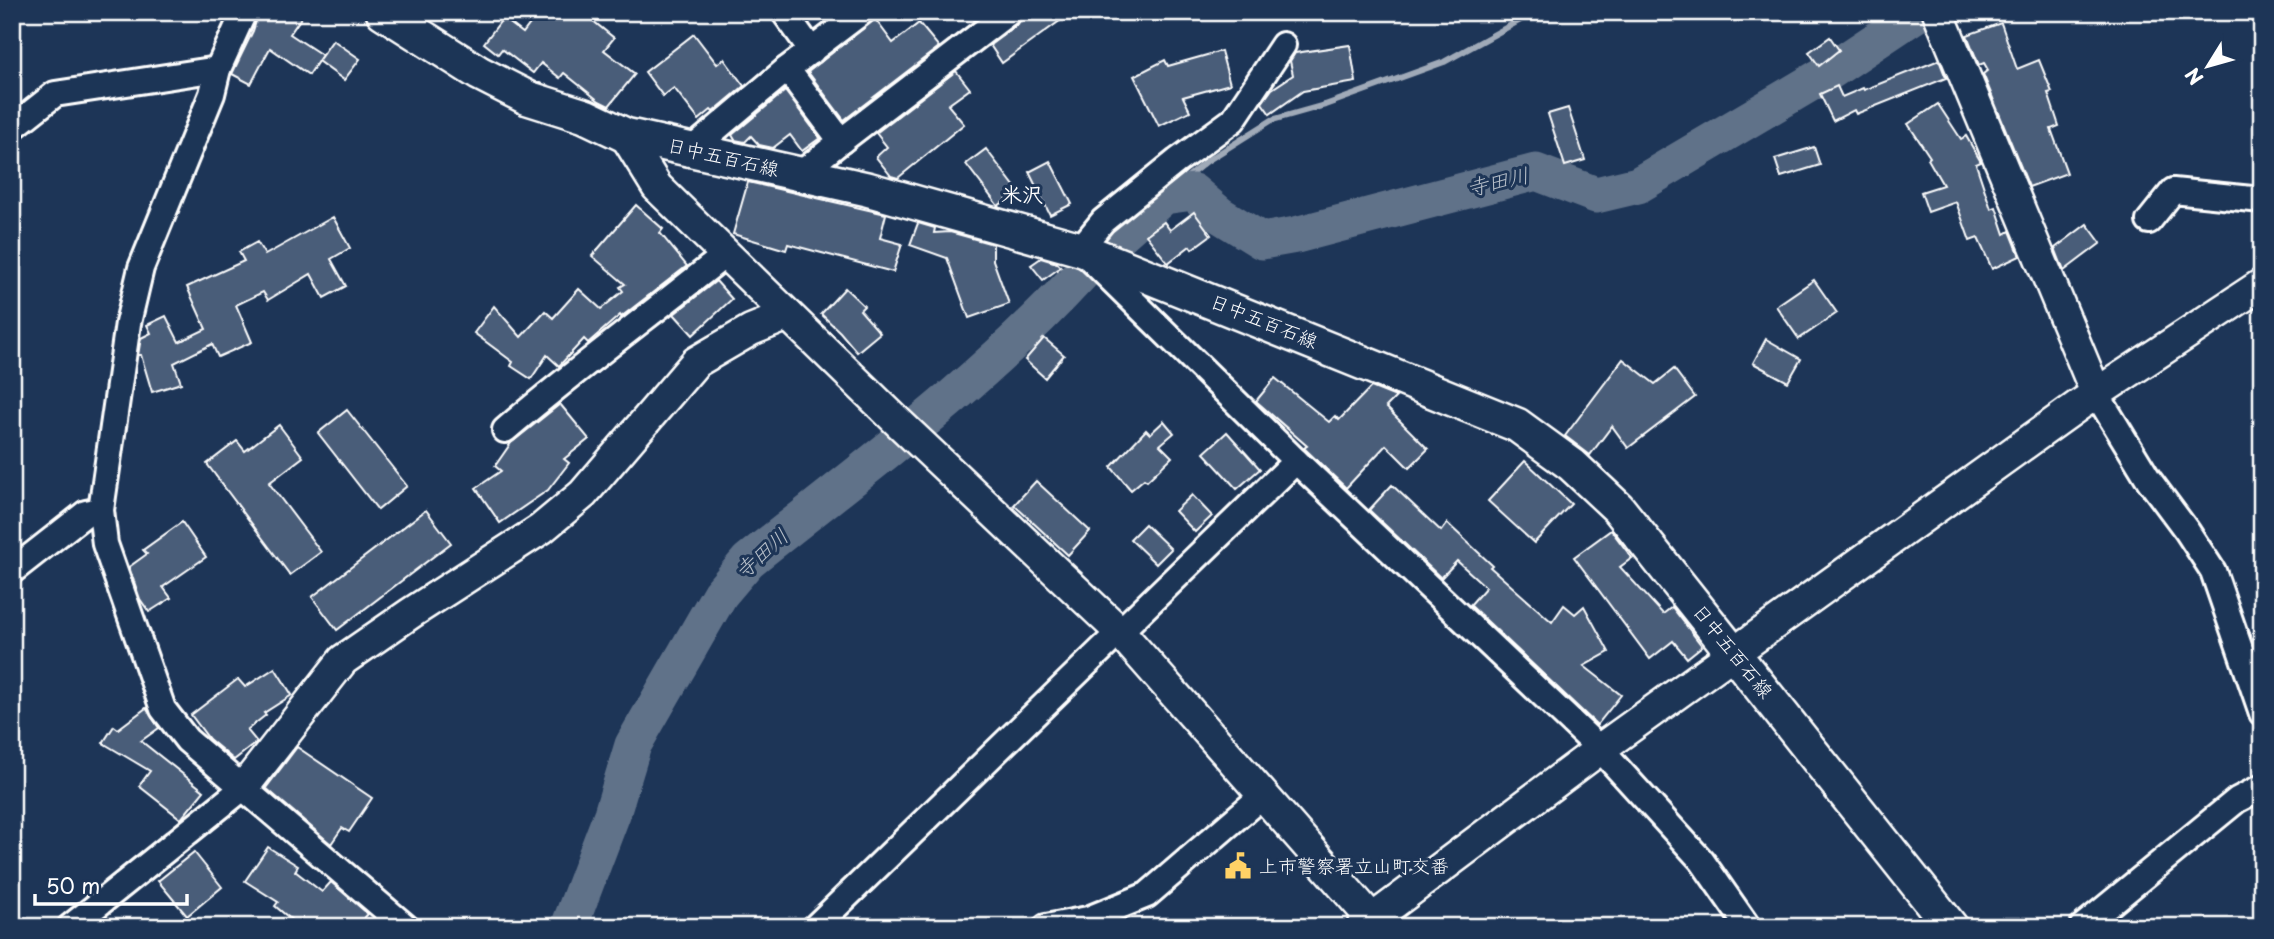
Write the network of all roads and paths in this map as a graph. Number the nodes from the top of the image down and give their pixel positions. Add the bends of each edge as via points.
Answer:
1 (244, 12) edge
2 (383, 12) edge
3 (784, 12) edge
4 (862, 12) edge
5 (1009, 12) edge
6 (1945, 15) edge
7 (1283, 45) dead end
8 (812, 51) junction
9 (218, 69) junction
10 (787, 69) junction
11 (12, 128) edge
12 (625, 135) junction
13 (841, 141) junction
14 (691, 150) junction
15 (800, 174) junction
16 (2262, 200) edge
17 (2149, 221) dead end
18 (1080, 249) junction
19 (726, 254) junction
20 (2260, 288) edge
21 (788, 315) junction
22 (2096, 393) junction
23 (505, 429) dead end
24 (1296, 461) junction
25 (101, 510) junction
26 (12, 571) edge
27 (1119, 631) junction
28 (1734, 652) junction
29 (2262, 713) edge
30 (1600, 749) junction
31 (2262, 787) edge
32 (243, 788) junction
33 (1263, 794) junction
34 (1371, 924) edge
35 (70, 927) edge
36 (407, 927) edge
37 (815, 927) edge
38 (1046, 927) edge
39 (1748, 927) edge
40 (1951, 927) edge
41 (2082, 927) edge

1 - 9 street
2 - 12 main road, 日中五百石線 via 527,98 585,116
3 - 8 street
4 - 8 street
5 - 13 street
6 - 22 street
7 - 18 street via 1233,120 1103,221
8 - 10 street
9 - 11 street via 55,94
9 - 25 street via 141,268 128,323
10 - 13 street
10 - 14 street
12 - 14 main road, 日中五百石線
12 - 19 street via 657,187
13 - 15 street
14 - 15 main road, 日中五百石線
15 - 18 main road, 日中五百石線 via 867,188
16 - 17 street via 2173,191
18 - 24 street
18 - 28 main road, 日中五百石線 via 1517,425 1572,465 1618,508
19 - 21 street
19 - 23 street
20 - 22 street
21 - 27 street
21 - 32 street via 696,362 583,494 541,529 343,660
22 - 28 street
22 - 29 street via 2213,571
24 - 27 street
24 - 30 street
25 - 26 street via 86,513
25 - 32 street via 105,544 163,709 187,740
27 - 33 street
27 - 37 street
28 - 30 street
28 - 40 main road, 日中五百石線
30 - 34 street
30 - 39 street via 1702,861
31 - 41 street via 2237,800
32 - 35 street
32 - 36 street
33 - 34 street
33 - 38 street via 1147,895 1088,919

